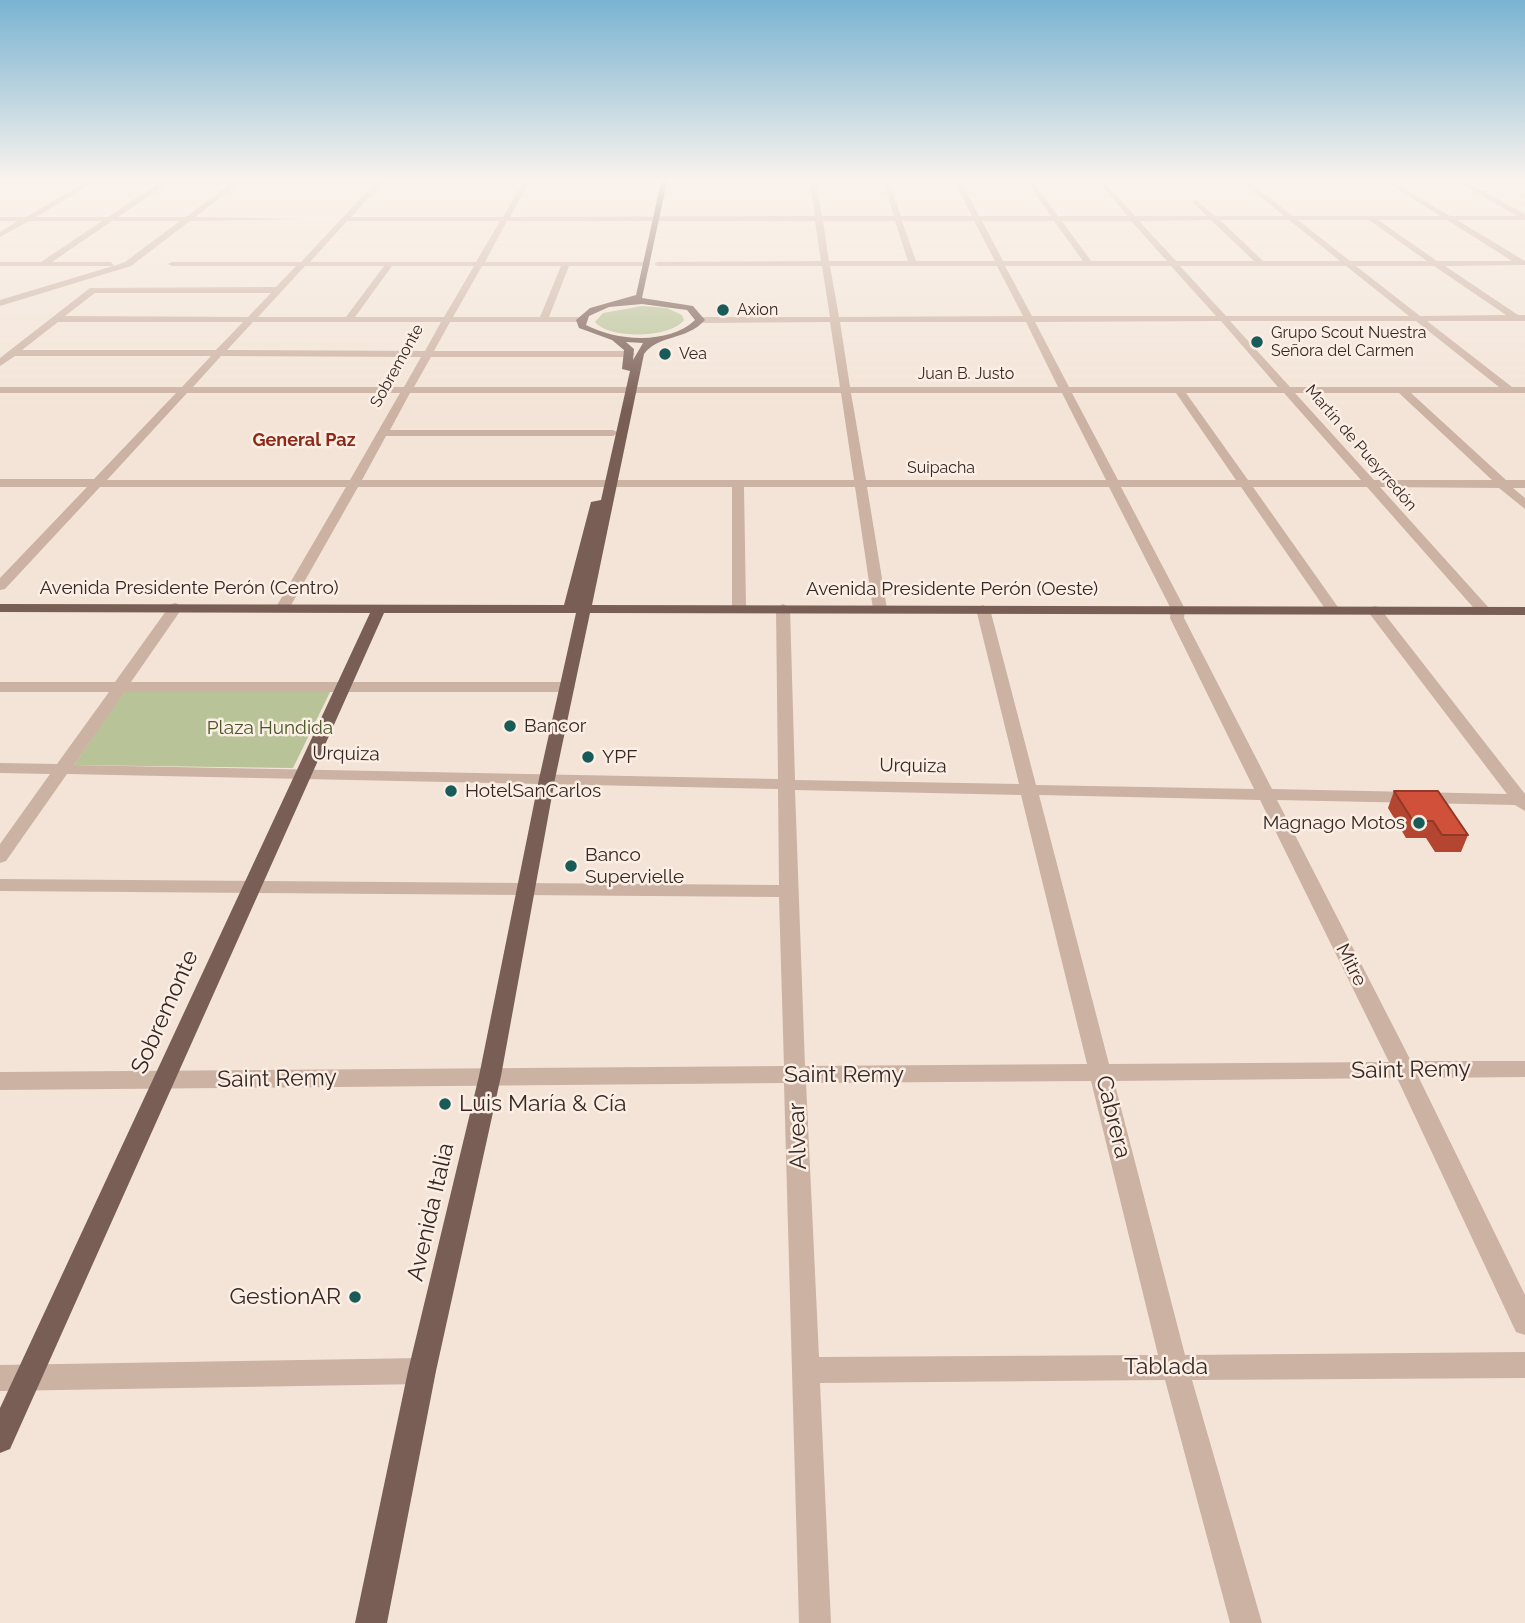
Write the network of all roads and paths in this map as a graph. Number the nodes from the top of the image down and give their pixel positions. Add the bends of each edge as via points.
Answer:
1 (52, 258) edge
2 (136, 258) edge
3 (312, 258) edge
4 (484, 258) edge
5 (649, 258) edge
6 (658, 258) edge
7 (825, 258) edge
8 (912, 258) edge
9 (998, 258) edge
10 (1084, 258) edge
11 (1168, 258) edge
12 (1255, 258) edge
13 (1342, 258) edge
14 (1427, 258) edge
15 (1349, 263) junction
16 (1435, 263) junction
17 (0, 264) edge
18 (43, 264) junction
19 (128, 264) junction
20 (172, 264) dead end
21 (306, 264) junction
22 (390, 264) junction
23 (481, 264) junction
24 (566, 264) junction
25 (647, 264) junction
26 (658, 264) junction
27 (826, 264) junction
28 (914, 264) junction
29 (1001, 264) junction
30 (1089, 264) junction
31 (1174, 264) junction
32 (1262, 264) junction
33 (1524, 264) edge
34 (656, 275) dead end
35 (280, 290) junction
36 (651, 296) dead end
37 (660, 302) junction
38 (0, 303) edge
39 (623, 303) junction
40 (1031, 318) junction
41 (1419, 318) junction
42 (1520, 318) edge
43 (56, 319) junction
44 (252, 319) junction
45 (836, 319) junction
46 (1223, 319) junction
47 (348, 320) junction
48 (446, 320) junction
49 (543, 320) junction
50 (581, 320) junction
51 (700, 320) junction
52 (1525, 325) edge
53 (615, 338) junction
54 (660, 338) junction
55 (13, 353) junction
56 (221, 353) junction
57 (428, 353) junction
58 (630, 354) junction
59 (0, 363) edge
60 (187, 389) junction
61 (0, 390) edge
62 (408, 390) junction
63 (846, 390) junction
64 (1065, 390) junction
65 (1179, 390) junction
66 (1289, 390) junction
67 (1402, 390) junction
68 (1510, 390) junction
69 (1525, 390) edge
70 (627, 391) junction
71 (1525, 402) edge
72 (384, 433) junction
73 (613, 433) junction
74 (0, 482) edge
75 (100, 482) junction
76 (356, 483) junction
77 (607, 483) junction
78 (738, 484) junction
79 (861, 484) junction
80 (1115, 484) junction
81 (1244, 484) junction
82 (1503, 484) junction
83 (1525, 484) edge
84 (1372, 485) junction
85 (1525, 505) edge
86 (0, 586) edge
87 (176, 607) junction
88 (283, 607) junction
89 (738, 607) junction
90 (0, 608) edge
91 (379, 608) junction
92 (578, 608) junction
93 (783, 608) junction
94 (880, 609) junction
95 (983, 609) junction
96 (1178, 609) junction
97 (1333, 610) junction
98 (1374, 610) junction
99 (1483, 611) junction
100 (1525, 611) edge
101 (341, 686) junction
102 (0, 687) edge
103 (119, 687) junction
104 (567, 687) junction
105 (0, 768) edge
106 (62, 769) junction
107 (301, 775) junction
108 (547, 779) junction
109 (788, 785) junction
110 (1028, 788) junction
111 (1265, 794) junction
112 (1523, 802) edge
113 (0, 857) edge
114 (0, 886) edge
115 (250, 887) junction
116 (528, 887) junction
117 (788, 891) junction
118 (1525, 1069) edge
119 (1404, 1070) junction
120 (1102, 1074) junction
121 (795, 1075) junction
122 (490, 1076) junction
123 (163, 1080) junction
124 (0, 1081) edge
125 (1525, 1323) edge
126 (1525, 1365) edge
127 (1175, 1367) junction
128 (807, 1370) junction
129 (422, 1371) junction
130 (0, 1378) edge
131 (27, 1378) junction
132 (0, 1439) edge
133 (371, 1623) edge
134 (815, 1623) edge
135 (1246, 1623) edge

1 - 18 street
2 - 19 street
3 - 21 street
4 - 23 street, Sobremonte
5 - 25 main road
6 - 26 main road
7 - 27 street
8 - 28 street
9 - 29 street, Mitre
10 - 30 street
11 - 31 street, Martín de Pueyrredón
12 - 32 street
13 - 15 street
14 - 16 street
15 - 16 street
15 - 32 street
15 - 41 street
16 - 33 street
16 - 42 street
17 - 18 street
18 - 19 street
19 - 38 street
20 - 21 street
21 - 22 street
21 - 35 street
22 - 23 street
22 - 47 street
23 - 24 street
23 - 48 street, Sobremonte
24 - 25 street
24 - 49 street
25 - 39 main road via 640,296
26 - 27 street
26 - 34 main road
27 - 28 street
27 - 45 street
28 - 29 street
29 - 30 street
29 - 40 street, Mitre
30 - 31 street
31 - 32 street
31 - 46 street, Martín de Pueyrredón
35 - 43 street via 93,290
35 - 44 street
36 - 37 main road
37 - 39 main road
37 - 51 main road via 690,308
39 - 50 main road via 594,309
40 - 45 street
40 - 46 street
40 - 64 street, Mitre
41 - 42 street
41 - 46 street
41 - 68 street
42 - 52 street
43 - 44 street
43 - 55 street
44 - 47 street
44 - 56 street
45 - 51 street
45 - 63 street
46 - 66 street, Martín de Pueyrredón
47 - 48 street
48 - 49 street
48 - 57 street, Sobremonte
49 - 50 street
50 - 53 main road via 589,331
51 - 54 main road via 688,330
53 - 54 main road
53 - 58 main road via 627,345
54 - 70 main road via 641,350
55 - 56 street
55 - 59 street
56 - 57 street
56 - 60 street
57 - 58 street
57 - 62 street, Sobremonte
58 - 70 main road
60 - 61 street, Juan B. Justo
60 - 62 street, Juan B. Justo
60 - 75 street
62 - 70 street, Juan B. Justo
62 - 72 street, Sobremonte
63 - 64 street, Juan B. Justo
63 - 70 street, Juan B. Justo
63 - 79 street
64 - 65 street, Juan B. Justo
64 - 80 street, Mitre
65 - 66 street, Juan B. Justo
65 - 81 street
66 - 67 street, Juan B. Justo
66 - 84 street, Martín de Pueyrredón
67 - 68 street, Juan B. Justo
67 - 82 street
68 - 69 street, Juan B. Justo
68 - 71 street
70 - 73 main road
70 - 77 main road
72 - 73 street
72 - 76 street, Sobremonte
73 - 77 main road
74 - 75 street, Suipacha
75 - 76 street, Suipacha
75 - 86 street
76 - 77 street, Suipacha
76 - 88 street, Sobremonte
77 - 78 street, Suipacha
77 - 92 main road, Avenida Italia
78 - 79 street, Suipacha
78 - 89 street
79 - 80 street, Suipacha
79 - 94 street
80 - 81 street, Suipacha
80 - 96 street, Mitre
81 - 84 street, Suipacha
81 - 97 street
82 - 83 street, Suipacha
82 - 84 street, Suipacha
82 - 85 street
84 - 99 street, Martín de Pueyrredón
87 - 88 main road, Avenida Presidente Perón (Centro)
87 - 90 main road, Avenida Presidente Perón (Centro)
87 - 103 street
88 - 91 main road, Avenida Presidente Perón (Centro)
89 - 92 main road, Avenida Presidente Perón (Oeste)
89 - 93 main road, Avenida Presidente Perón (Oeste)
91 - 92 main road, Avenida Presidente Perón (Oeste)
91 - 101 main road, Sobremonte
92 - 104 main road, Avenida Italia
93 - 94 main road, Avenida Presidente Perón (Oeste)
93 - 109 street, Alvear
94 - 95 main road, Avenida Presidente Perón (Oeste)
95 - 96 main road, Avenida Presidente Perón (Oeste)
95 - 110 street, Cabrera
96 - 97 main road, Avenida Presidente Perón (Oeste)
96 - 111 street, Mitre via 1177,618
97 - 98 main road, Avenida Presidente Perón (Oeste)
98 - 99 main road, Avenida Presidente Perón (Oeste)
98 - 112 street
99 - 100 main road, Avenida Presidente Perón (Oeste)
101 - 103 street
101 - 104 street
101 - 107 main road, Sobremonte
102 - 103 street
103 - 106 street
104 - 108 main road, Avenida Italia
105 - 106 street, Urquiza
106 - 107 street, Urquiza
106 - 113 street
107 - 108 street, Urquiza
107 - 115 main road, Sobremonte
108 - 109 street, Urquiza
108 - 116 main road, Avenida Italia
109 - 110 street, Urquiza
109 - 117 street, Alvear
110 - 111 street, Urquiza
110 - 120 street, Cabrera
111 - 112 street, Urquiza
111 - 119 street, Mitre
114 - 115 street
115 - 116 street
115 - 123 main road, Sobremonte
116 - 117 street
116 - 122 main road, Avenida Italia
117 - 121 street, Alvear
118 - 119 street, Saint Remy
119 - 120 street, Saint Remy
119 - 125 street, Mitre
120 - 121 street, Saint Remy
120 - 127 street, Cabrera
121 - 122 street, Saint Remy
121 - 128 street, Alvear
122 - 123 street, Saint Remy
122 - 129 main road, Avenida Italia
123 - 124 street, Saint Remy
123 - 131 main road, Sobremonte
126 - 127 street, Tablada
127 - 128 street, Tablada
127 - 135 street, Cabrera
128 - 134 street, Alvear
129 - 131 street
129 - 133 main road, Avenida Italia
130 - 131 street
131 - 132 main road, Sobremonte

